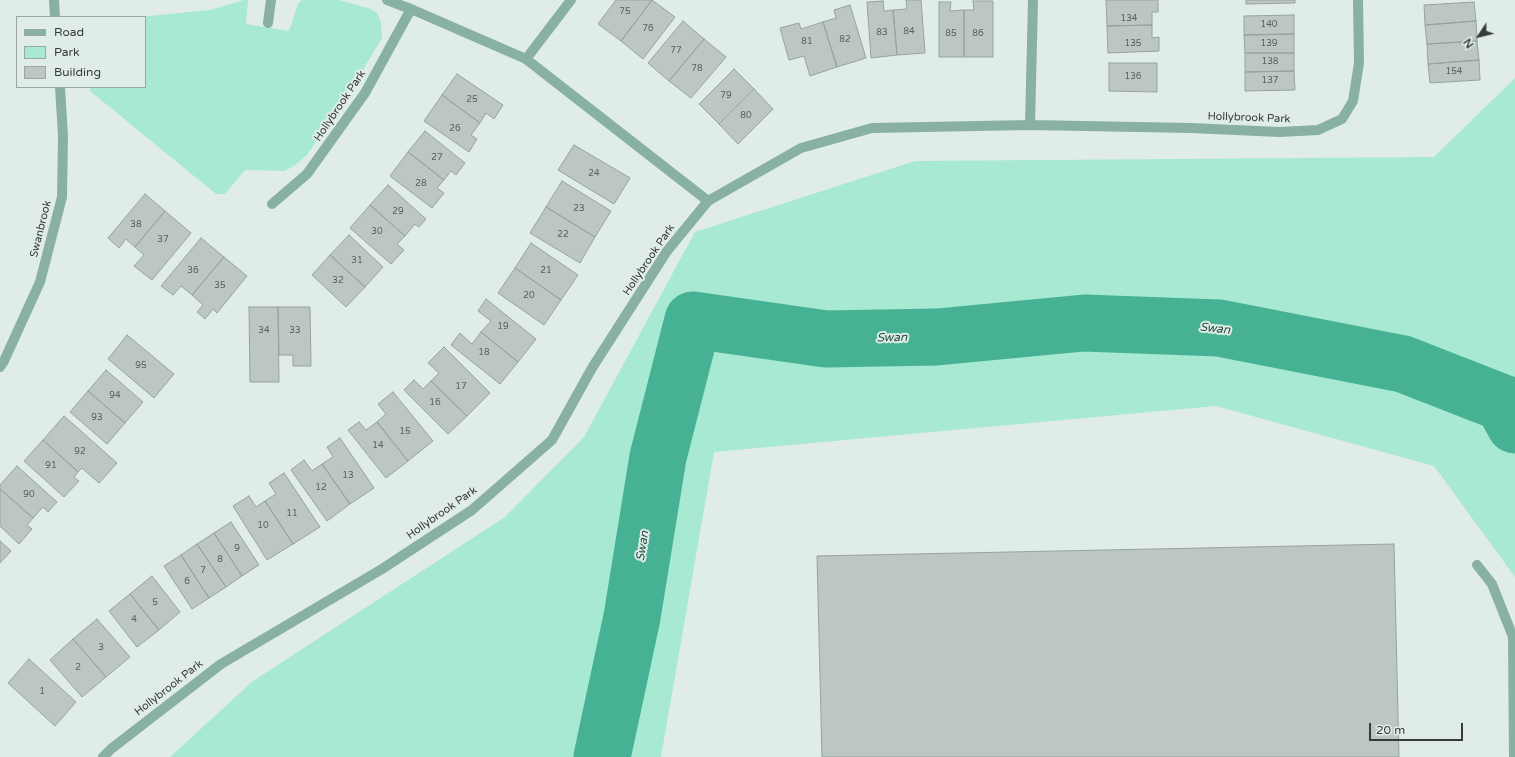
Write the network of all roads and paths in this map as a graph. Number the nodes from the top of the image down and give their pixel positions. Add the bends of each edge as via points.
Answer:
1 (54, 0) edge
2 (271, 0) edge
3 (387, 0) edge
4 (571, 0) edge
5 (1033, 0) edge
6 (1358, 0) edge
7 (411, 8) junction
8 (55, 16) edge
9 (268, 23) dead end
10 (526, 59) junction
11 (60, 88) edge
12 (1030, 126) junction
13 (708, 200) junction
14 (272, 204) dead end
15 (0, 367) edge
16 (1477, 565) dead end
17 (103, 757) edge
18 (1514, 757) edge

1 - 8 street
2 - 9 street
3 - 7 street
4 - 10 street
5 - 12 street
6 - 12 street, Hollybrook Park via 1359,63 1353,101 1342,119 1318,130 1280,132
7 - 10 street
7 - 14 street, Hollybrook Park via 365,93 307,174
10 - 13 street
11 - 15 street, Swanbrook via 63,136 62,196 40,282
12 - 13 street, Hollybrook Park via 872,128 801,148
13 - 17 street, Hollybrook Park via 667,251 592,368 552,440 472,510 382,569 221,664
16 - 18 street via 1492,584 1513,637

